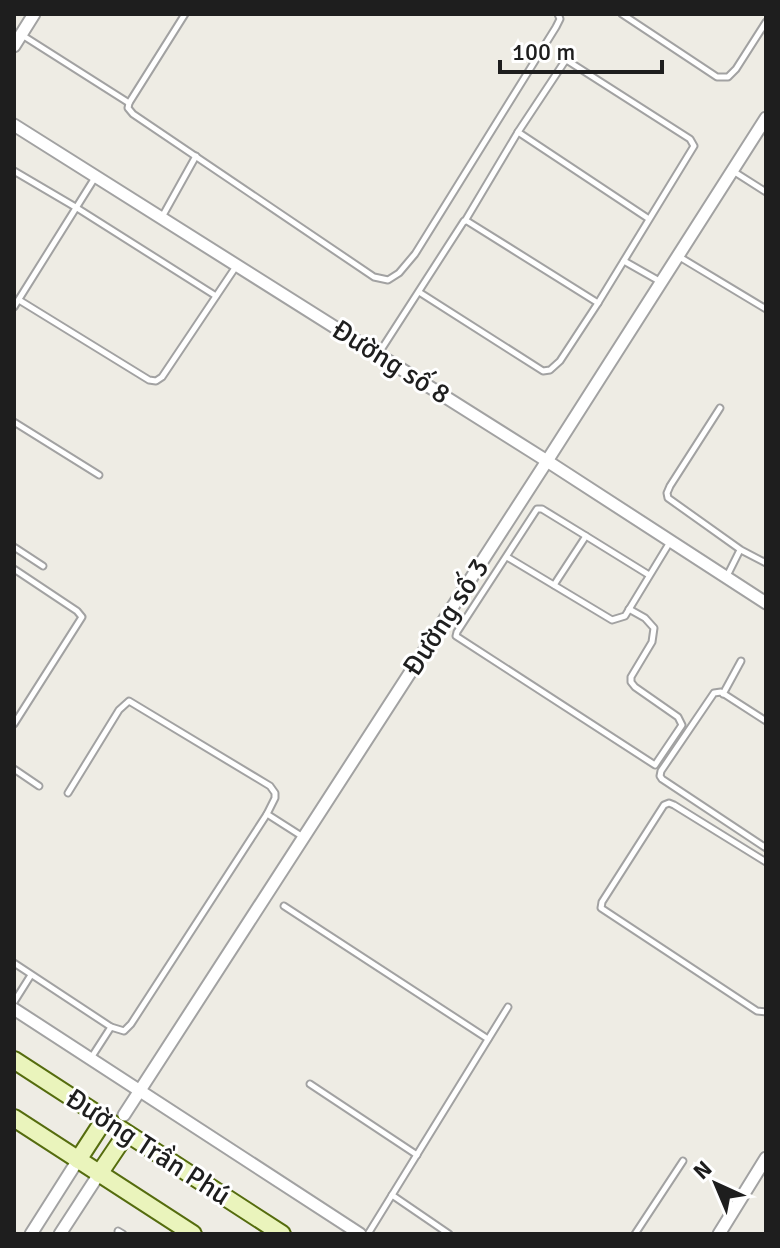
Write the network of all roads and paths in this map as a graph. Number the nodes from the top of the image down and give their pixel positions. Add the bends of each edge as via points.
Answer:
1 (34, 14) edge
2 (185, 14) edge
3 (558, 14) edge
4 (622, 14) edge
5 (766, 22) edge
6 (21, 35) junction
7 (14, 46) edge
8 (129, 103) junction
9 (766, 118) edge
10 (14, 125) edge
11 (518, 132) junction
12 (196, 156) junction
13 (732, 170) junction
14 (14, 171) edge
15 (96, 176) junction
16 (766, 192) edge
17 (77, 208) junction
18 (161, 217) junction
19 (649, 219) junction
20 (464, 221) junction
21 (677, 256) junction
22 (624, 261) junction
23 (237, 265) junction
24 (661, 282) junction
25 (419, 292) junction
26 (216, 296) junction
27 (19, 300) junction
28 (598, 303) junction
29 (14, 307) edge
30 (766, 309) edge
31 (378, 354) junction
32 (720, 408) dead end
33 (14, 422) edge
34 (547, 461) junction
35 (99, 475) dead end
36 (586, 536) junction
37 (670, 541) junction
38 (14, 547) edge
39 (741, 550) junction
40 (507, 557) junction
41 (766, 563) edge
42 (43, 566) dead end
43 (14, 569) edge
44 (649, 575) junction
45 (726, 577) junction
46 (554, 585) junction
47 (766, 603) edge
48 (629, 609) junction
49 (741, 661) dead end
50 (723, 694) junction
51 (766, 721) edge
52 (14, 724) edge
53 (14, 769) edge
54 (39, 786) dead end
55 (68, 793) dead end
56 (267, 814) junction
57 (304, 837) junction
58 (766, 848) edge
59 (766, 862) edge
60 (284, 906) dead end
61 (14, 963) edge
62 (31, 975) junction
63 (14, 1002) edge
64 (508, 1007) dead end
65 (14, 1009) edge
66 (766, 1012) edge
67 (111, 1027) junction
68 (488, 1039) junction
69 (91, 1058) junction
70 (14, 1060) edge
71 (310, 1084) dead end
72 (141, 1090) junction
73 (124, 1115) junction
74 (14, 1118) edge
75 (104, 1120) junction
76 (126, 1134) junction
77 (417, 1155) junction
78 (766, 1158) edge
79 (78, 1160) junction
80 (683, 1161) dead end
81 (99, 1174) junction
82 (392, 1195) junction
83 (183, 1232) edge
84 (31, 1234) edge
85 (60, 1234) edge
86 (282, 1234) edge
87 (360, 1234) edge
88 (368, 1234) edge
89 (449, 1234) edge
90 (635, 1234) edge
91 (719, 1234) edge

1 - 6 street
2 - 8 lane
3 - 12 lane via 556,27 415,254 388,280 374,277
4 - 5 lane via 717,77 728,77 736,69
6 - 7 street
6 - 8 lane
8 - 12 lane via 133,114
9 - 13 street, Đường số 3
10 - 15 street, Đường số 8
11 - 19 lane
11 - 19 lane via 565,61 668,124 694,146
11 - 20 lane
12 - 18 lane
13 - 16 lane
13 - 21 street, Đường số 3
14 - 17 lane
15 - 17 lane
15 - 18 street, Đường số 8
17 - 26 lane
17 - 27 lane
18 - 23 street, Đường số 8
19 - 22 lane
20 - 25 lane
20 - 28 lane
21 - 24 street, Đường số 3
21 - 30 lane
22 - 24 lane
22 - 28 lane
23 - 26 lane
23 - 31 street, Đường số 8
24 - 34 street, Đường số 3
25 - 28 lane via 543,371 560,361
25 - 31 lane
26 - 27 lane via 156,381
27 - 29 lane
31 - 34 street, Đường số 8
32 - 39 lane via 667,493
33 - 35 lane
34 - 37 street, Đường số 8
34 - 57 street, Đường số 3
36 - 40 lane via 537,509
36 - 44 lane
36 - 46 lane
37 - 44 lane
37 - 45 street, Đường số 8
38 - 42 lane
39 - 41 lane
39 - 45 lane
40 - 46 lane
40 - 48 lane via 456,636 655,765 682,725 631,682 654,628
43 - 52 lane via 82,617
44 - 48 lane
45 - 47 street, Đường số 8
46 - 48 lane via 612,620
49 - 50 lane
50 - 51 lane
50 - 58 lane via 710,696 660,776
53 - 54 lane
55 - 56 lane via 129,701 270,786 275,798
56 - 57 lane
56 - 67 lane via 131,1024 124,1031
57 - 72 street, Đường số 3
59 - 66 lane via 669,803 632,852 601,908
60 - 68 lane
61 - 62 lane
62 - 63 lane
62 - 67 lane
64 - 68 lane
65 - 69 street
67 - 69 lane
68 - 77 lane
69 - 72 street
70 - 75 main road, Đường Trần Phú
71 - 77 lane
72 - 73 street, Đường số 3
72 - 87 street
73 - 75 street
73 - 76 street
74 - 79 main road, Đường Trần Phú
75 - 76 main road, Đường Trần Phú
75 - 79 main road
76 - 81 main road
76 - 86 main road, Đường Trần Phú
77 - 82 lane
78 - 91 street
79 - 81 main road, Đường Trần Phú
79 - 84 street
80 - 90 lane
81 - 83 main road, Đường Trần Phú
81 - 85 street
82 - 88 lane
82 - 89 lane

